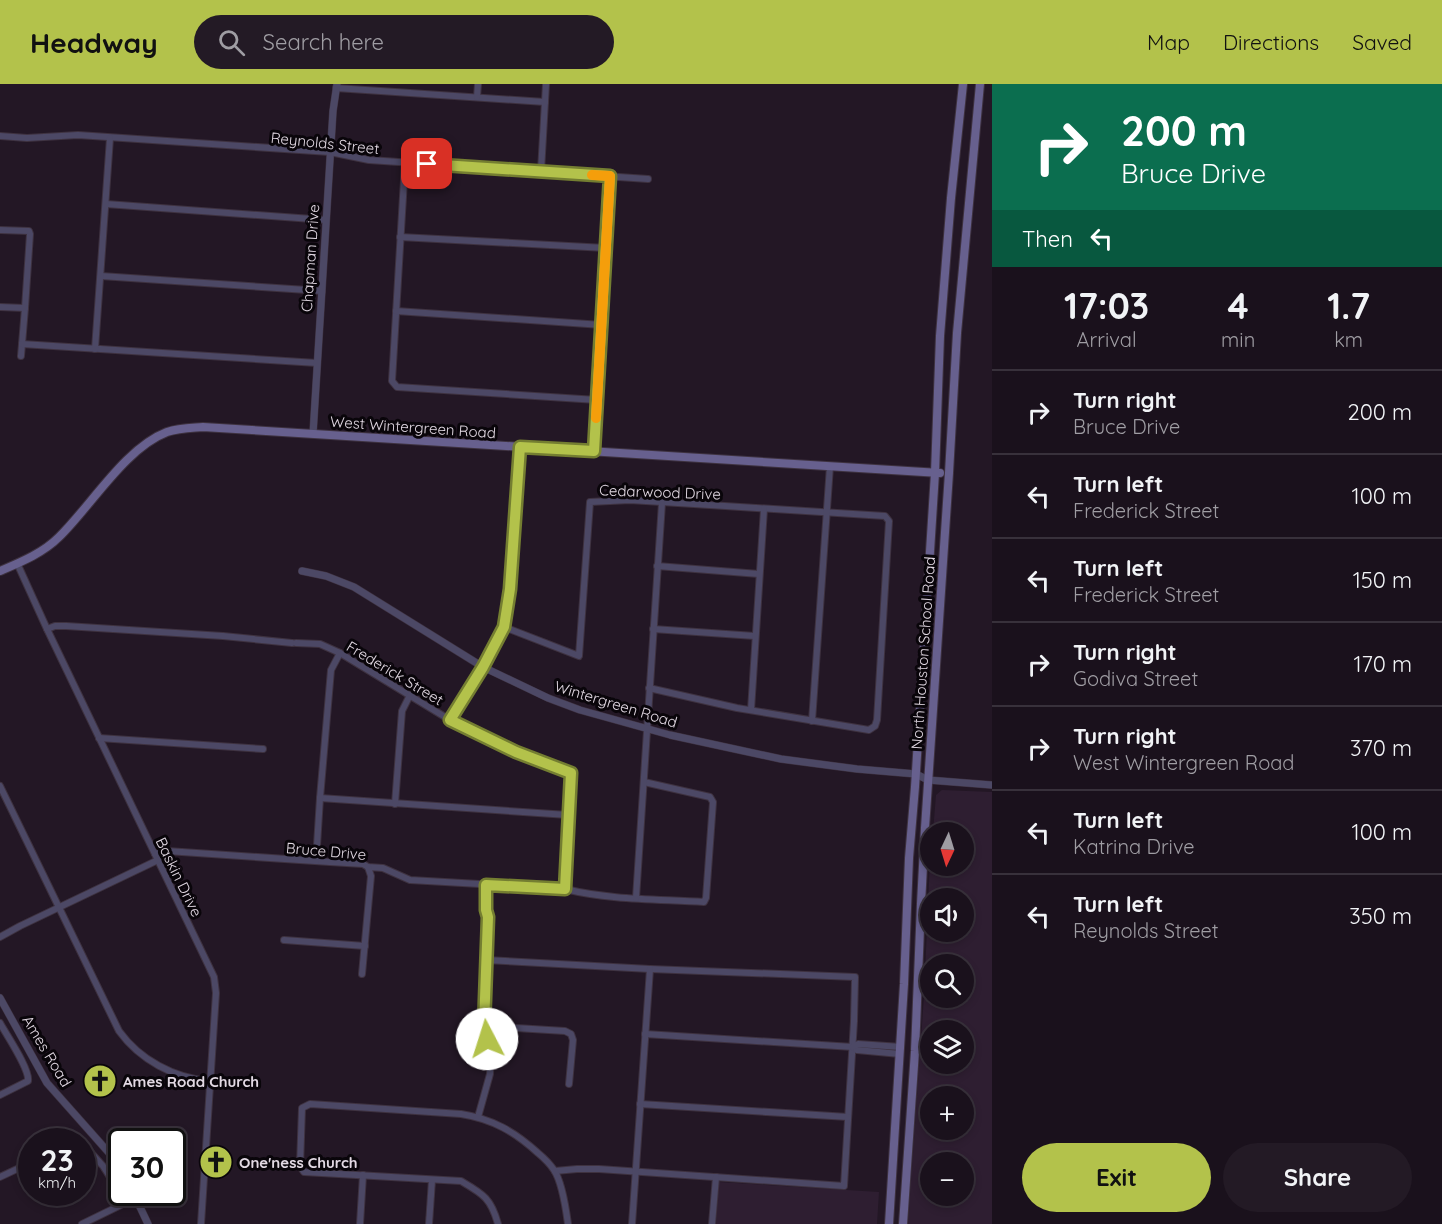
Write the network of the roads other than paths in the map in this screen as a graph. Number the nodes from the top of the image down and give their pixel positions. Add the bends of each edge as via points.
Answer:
1 (410, 84) edge
2 (478, 84) edge
3 (546, 84) edge
4 (963, 84) edge
5 (980, 84) edge
6 (336, 86) edge
7 (409, 93) junction
8 (477, 97) junction
9 (545, 102) junction
10 (957, 135) junction
11 (0, 136) edge
12 (975, 136) junction
13 (110, 138) junction
14 (330, 152) junction
15 (405, 163) junction
16 (541, 171) junction
17 (610, 176) junction
18 (648, 179) dead end
19 (106, 204) junction
20 (326, 220) junction
21 (0, 230) edge
22 (400, 237) junction
23 (606, 248) junction
24 (101, 276) junction
25 (322, 291) junction
26 (0, 307) edge
27 (26, 308) junction
28 (942, 309) junction
29 (959, 310) junction
30 (396, 311) junction
31 (602, 325) junction
32 (22, 344) junction
33 (95, 349) junction
34 (21, 356) dead end
35 (317, 363) junction
36 (597, 400) junction
37 (313, 434) junction
38 (520, 447) junction
39 (594, 451) junction
40 (830, 466) junction
41 (935, 472) junction
42 (949, 473) junction
43 (662, 503) junction
44 (764, 509) junction
45 (826, 512) junction
46 (17, 563) junction
47 (657, 566) junction
48 (0, 571) edge
49 (302, 571) dead end
50 (759, 574) junction
51 (504, 627) junction
52 (46, 629) junction
53 (653, 629) junction
54 (755, 636) junction
55 (340, 654) junction
56 (483, 667) junction
57 (649, 688) junction
58 (410, 695) junction
59 (751, 710) junction
60 (450, 720) junction
61 (812, 721) junction
62 (646, 728) junction
63 (99, 738) junction
64 (263, 749) dead end
65 (916, 774) junction
66 (928, 780) junction
67 (644, 782) junction
68 (992, 785) edge
69 (0, 786) edge
70 (320, 798) junction
71 (395, 804) junction
72 (568, 815) junction
73 (157, 857) junction
74 (316, 861) junction
75 (368, 867) junction
76 (486, 885) junction
77 (565, 889) junction
78 (636, 898) junction
79 (59, 908) junction
80 (0, 937) edge
81 (284, 940) dead end
82 (365, 946) junction
83 (486, 960) junction
84 (650, 969) junction
85 (362, 974) dead end
86 (0, 998) edge
87 (0, 1023) edge
88 (484, 1026) junction
89 (645, 1034) junction
90 (853, 1047) junction
91 (901, 1050) junction
92 (915, 1051) junction
93 (209, 1081) junction
94 (569, 1084) dead end
95 (0, 1095) edge
96 (640, 1104) junction
97 (478, 1117) junction
98 (848, 1117) junction
99 (108, 1152) edge
100 (96, 1158) edge
101 (18, 1169) edge
102 (555, 1171) junction
103 (636, 1171) junction
104 (363, 1175) junction
105 (0, 1177) edge
106 (716, 1177) junction
107 (432, 1180) junction
108 (140, 1206) edge
109 (82, 1224) edge
110 (148, 1224) edge
111 (201, 1224) edge
112 (360, 1224) edge
113 (429, 1224) edge
114 (498, 1224) edge
115 (568, 1224) edge
116 (632, 1224) edge
117 (712, 1224) edge
118 (890, 1224) edge
119 (903, 1224) edge

1 - 7 street
2 - 8 street
3 - 9 street
4 - 10 main road, North Houston School Road
5 - 12 main road, North Houston School Road
6 - 7 street
6 - 14 street, Chapman Drive
7 - 8 street
8 - 9 street
9 - 16 street
10 - 12 main road
10 - 28 main road, North Houston School Road
11 - 13 street, Reynolds Street
12 - 29 main road, North Houston School Road
13 - 14 street, Reynolds Street
13 - 19 street
14 - 15 street, Reynolds Street
14 - 20 street, Chapman Drive
15 - 16 street, Reynolds Street
15 - 22 street
16 - 17 street, Reynolds Street
17 - 18 street, Reynolds Street
17 - 23 street
19 - 20 street
19 - 24 street
20 - 25 street, Chapman Drive
21 - 27 street via 29,231
22 - 23 street
22 - 30 street
23 - 31 street
24 - 25 street
24 - 33 street
25 - 35 street, Chapman Drive
26 - 27 street
27 - 32 street
28 - 29 main road
28 - 41 main road, North Houston School Road
29 - 42 main road, North Houston School Road
30 - 31 street
30 - 36 street via 392,381 397,387
31 - 36 street
32 - 33 street
32 - 34 street
33 - 35 street
35 - 37 street, Chapman Drive
36 - 39 street
37 - 38 main road, West Wintergreen Road
37 - 46 main road, West Wintergreen Road via 203,427 165,433 135,453 58,537
38 - 39 main road, West Wintergreen Road
38 - 51 street
39 - 40 main road, West Wintergreen Road
40 - 41 main road, West Wintergreen Road
40 - 45 street
41 - 42 main road, West Wintergreen Road
41 - 65 main road, North Houston School Road
42 - 66 main road, North Houston School Road
43 - 44 street, Cedarwood Drive
43 - 47 street
43 - 51 street, Cedarwood Drive via 590,502 579,656
44 - 45 street, Cedarwood Drive
44 - 50 street
45 - 61 street
45 - 61 street, Cedarwood Drive via 885,516 889,521 877,720 869,730
46 - 48 main road, West Wintergreen Road
46 - 52 street, Baskin Drive
47 - 50 street
47 - 53 street
49 - 56 street, Wintergreen Road via 354,587
50 - 54 street
51 - 56 street
52 - 55 street, Frederick Street via 66,626 320,644
52 - 63 street, Baskin Drive
53 - 54 street
53 - 57 street
54 - 59 street
55 - 58 street, Frederick Street
55 - 70 street via 331,670
56 - 60 street
56 - 62 street, Wintergreen Road via 580,710
57 - 59 street
57 - 62 street
58 - 60 street, Frederick Street
58 - 71 street via 402,711
59 - 61 street
60 - 72 street, Frederick Street via 571,773
62 - 65 street, Wintergreen Road via 782,759
62 - 67 street
63 - 64 street
63 - 73 street, Baskin Drive
65 - 66 street
65 - 91 main road, North Houston School Road
66 - 68 street
66 - 92 main road, North Houston School Road
67 - 78 street
67 - 78 street, Bruce Drive via 710,797 713,802 704,902
69 - 79 street
70 - 71 street
70 - 74 street
71 - 72 street
72 - 77 street, Frederick Street
73 - 74 street, Bruce Drive via 167,851
73 - 79 street, Bruce Drive
73 - 93 street, Baskin Drive via 215,982
74 - 75 street, Bruce Drive
75 - 76 street, Bruce Drive via 383,868 410,880
75 - 82 street via 371,876
76 - 77 street, Bruce Drive
76 - 83 street
77 - 78 street, Bruce Drive
79 - 80 street, Bruce Drive
79 - 93 street via 123,1037 162,1067
81 - 82 street
82 - 85 street
83 - 84 street
83 - 88 street
84 - 89 street
84 - 90 street via 855,976
86 - 99 street, Ames Road via 47,1083
87 - 95 street via 29,1078
88 - 94 street via 571,1034
88 - 97 street via 491,1052 490,1074
89 - 90 street
89 - 96 street
90 - 91 street via 858,1044
90 - 98 street
91 - 92 main road
91 - 118 main road, North Houston School Road
92 - 119 main road, North Houston School Road
93 - 111 street, Baskin Drive
96 - 98 street
96 - 103 street
97 - 102 street via 526,1142
97 - 104 street via 310,1104 302,1108 300,1166 304,1172
98 - 106 street via 844,1186
100 - 109 street via 121,1194 121,1205
101 - 105 street
102 - 103 street
102 - 115 street
103 - 106 street
103 - 116 street
104 - 107 street
104 - 112 street
106 - 117 street
107 - 113 street
107 - 114 street via 461,1181 483,1194 494,1208
108 - 110 street

